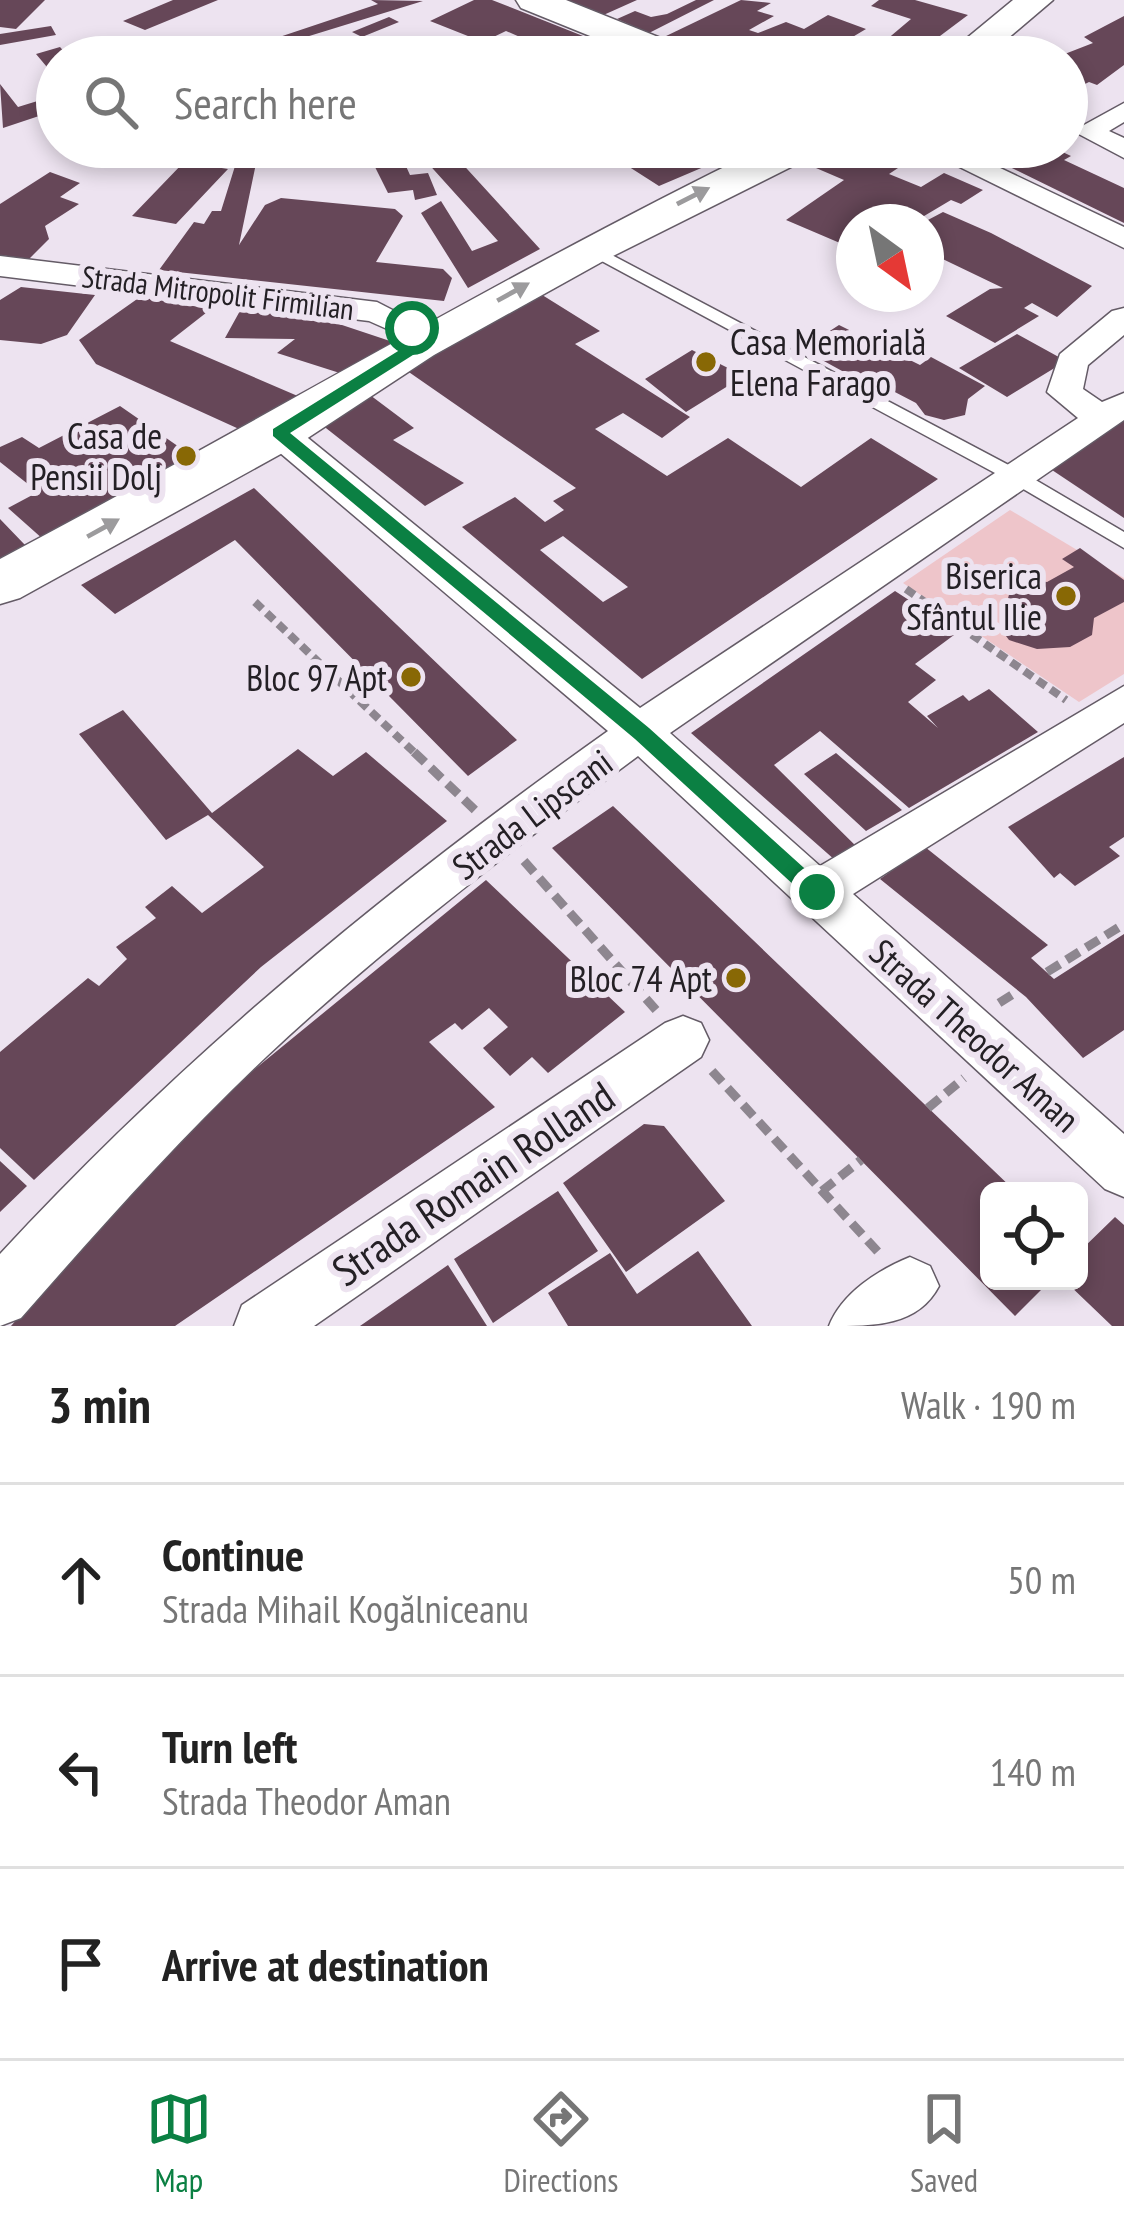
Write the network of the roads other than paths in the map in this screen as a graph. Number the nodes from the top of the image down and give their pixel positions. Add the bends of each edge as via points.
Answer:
1 (534, 0) edge
2 (1035, 0) edge
3 (623, 36) edge
4 (990, 36) edge
5 (1124, 111) edge
6 (1088, 129) edge
7 (1088, 131) edge
8 (1124, 149) edge
9 (730, 168) edge
10 (977, 168) edge
11 (1124, 239) edge
12 (590, 249) junction
13 (0, 266) edge
14 (1124, 318) edge
15 (430, 338) junction
16 (1113, 412) edge
17 (279, 433) junction
18 (1015, 476) junction
19 (1124, 541) edge
20 (0, 584) edge
21 (1109, 711) edge
22 (642, 734) junction
23 (817, 892) junction
24 (683, 1040) road end
25 (1124, 1170) edge
26 (910, 1286) road end
27 (0, 1297) edge
28 (262, 1326) edge
29 (858, 1326) edge

1 - 3 street
2 - 4 street
5 - 6 street
7 - 8 street
12 -> 9 street
10 - 11 street
15 -> 12 street
12 - 18 lane
13 - 15 street, Strada Mitropolit Firmilian via 377,312
14 - 16 street via 1072,361 1065,392
15 - 17 street
16 - 18 street, Strada Lipscani
20 -> 17 street
17 - 22 street, Strada Theodor Aman
18 - 19 lane
18 - 22 street, Strada Lipscani
21 - 23 street
22 - 23 street, Strada Theodor Aman
22 - 27 street, Strada Lipscani via 500,834 232,1052 60,1224
23 - 25 street, Strada Theodor Aman
24 - 28 street, Strada Romain Rolland
26 - 29 street

